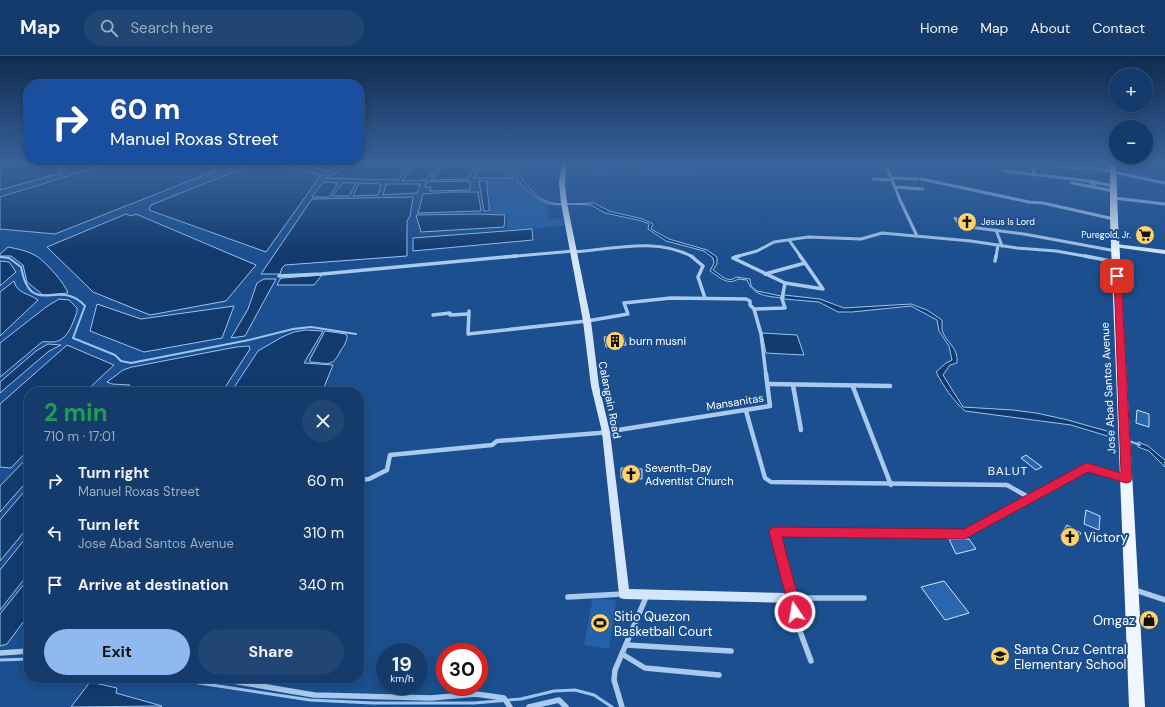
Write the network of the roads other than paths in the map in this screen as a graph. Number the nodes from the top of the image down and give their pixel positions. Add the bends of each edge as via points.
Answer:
1 (563, 193) edge
2 (898, 193) edge
3 (988, 193) edge
4 (1114, 193) edge
5 (1120, 193) edge
6 (1165, 204) edge
7 (955, 218) dead end
8 (1114, 220) junction
9 (996, 230) junction
10 (917, 236) junction
11 (789, 240) junction
12 (1000, 246) junction
13 (1116, 248) junction
14 (574, 251) junction
15 (1165, 252) edge
16 (995, 261) dead end
17 (1116, 262) junction
18 (805, 263) junction
19 (764, 274) junction
20 (279, 276) dead end
21 (785, 283) junction
22 (705, 298) junction
23 (754, 309) junction
24 (433, 315) dead end
25 (587, 321) junction
26 (768, 384) junction
27 (793, 385) junction
28 (890, 386) dead end
29 (853, 387) junction
30 (746, 411) junction
31 (801, 430) dead end
32 (606, 432) junction
33 (1126, 479) junction
34 (364, 480) edge
35 (891, 485) junction
36 (1030, 498) junction
37 (1131, 589) junction
38 (624, 594) junction
39 (647, 595) junction
40 (568, 597) dead end
41 (793, 598) junction
42 (864, 598) dead end
43 (1165, 600) edge
44 (626, 645) junction
45 (24, 651) edge
46 (731, 651) dead end
47 (0, 652) edge
48 (622, 654) junction
49 (811, 661) dead end
50 (719, 674) dead end
51 (244, 683) edge
52 (510, 707) edge
53 (529, 707) edge
54 (566, 707) edge
55 (622, 707) edge
56 (1137, 707) edge

1 - 14 street, Calangain Road
2 - 10 street
3 - 8 street
4 - 8 main road, Jose Abad Santos Avenue
5 - 6 street
7 - 9 street via 961,226
8 - 13 main road, Jose Abad Santos Avenue
9 - 12 street
9 - 13 street
10 - 11 street via 882,233 861,239 818,237
10 - 12 street
11 - 18 street
11 - 19 street via 770,243 757,251 734,258
12 - 16 street
12 - 17 street via 1056,251
13 - 15 street
13 - 17 main road, Jose Abad Santos Avenue
14 - 20 street
14 - 22 street via 653,245 680,251 703,266 698,277
14 - 25 street, Calangain Road
17 - 33 main road, Jose Abad Santos Avenue
18 - 19 street
18 - 21 street via 823,289
19 - 21 street
21 - 23 street via 782,297 785,308
22 - 23 street via 746,298
22 - 25 street via 628,302 624,303 628,314
23 - 26 street, Mansanitas via 761,334
24 - 25 street via 469,312 468,334
25 - 32 street, Calangain Road via 595,386
26 - 27 street
26 - 30 street, Mansanitas via 770,406
27 - 29 street
27 - 31 street
28 - 29 street
29 - 35 street
30 - 32 street, Mansanitas
30 - 35 street via 765,478 770,482
32 - 34 street, Mansanitas via 497,441 492,445 390,455 387,470
32 - 38 street, Calangain Road
33 - 36 street via 1087,467
33 - 37 main road, Jose Abad Santos Avenue
35 - 36 street via 1007,485
36 - 41 street via 965,534 775,532
37 - 43 street
37 - 56 main road, Jose Abad Santos Avenue
38 - 39 street
38 - 40 street
39 - 41 street
39 - 44 street
41 - 42 street
41 - 49 street via 798,626
44 - 46 street
44 - 48 street
45 - 47 street
48 - 50 street via 645,668
48 - 55 street via 614,680
51 - 52 street via 314,695 431,698 476,694 504,698
53 - 54 street via 559,700

